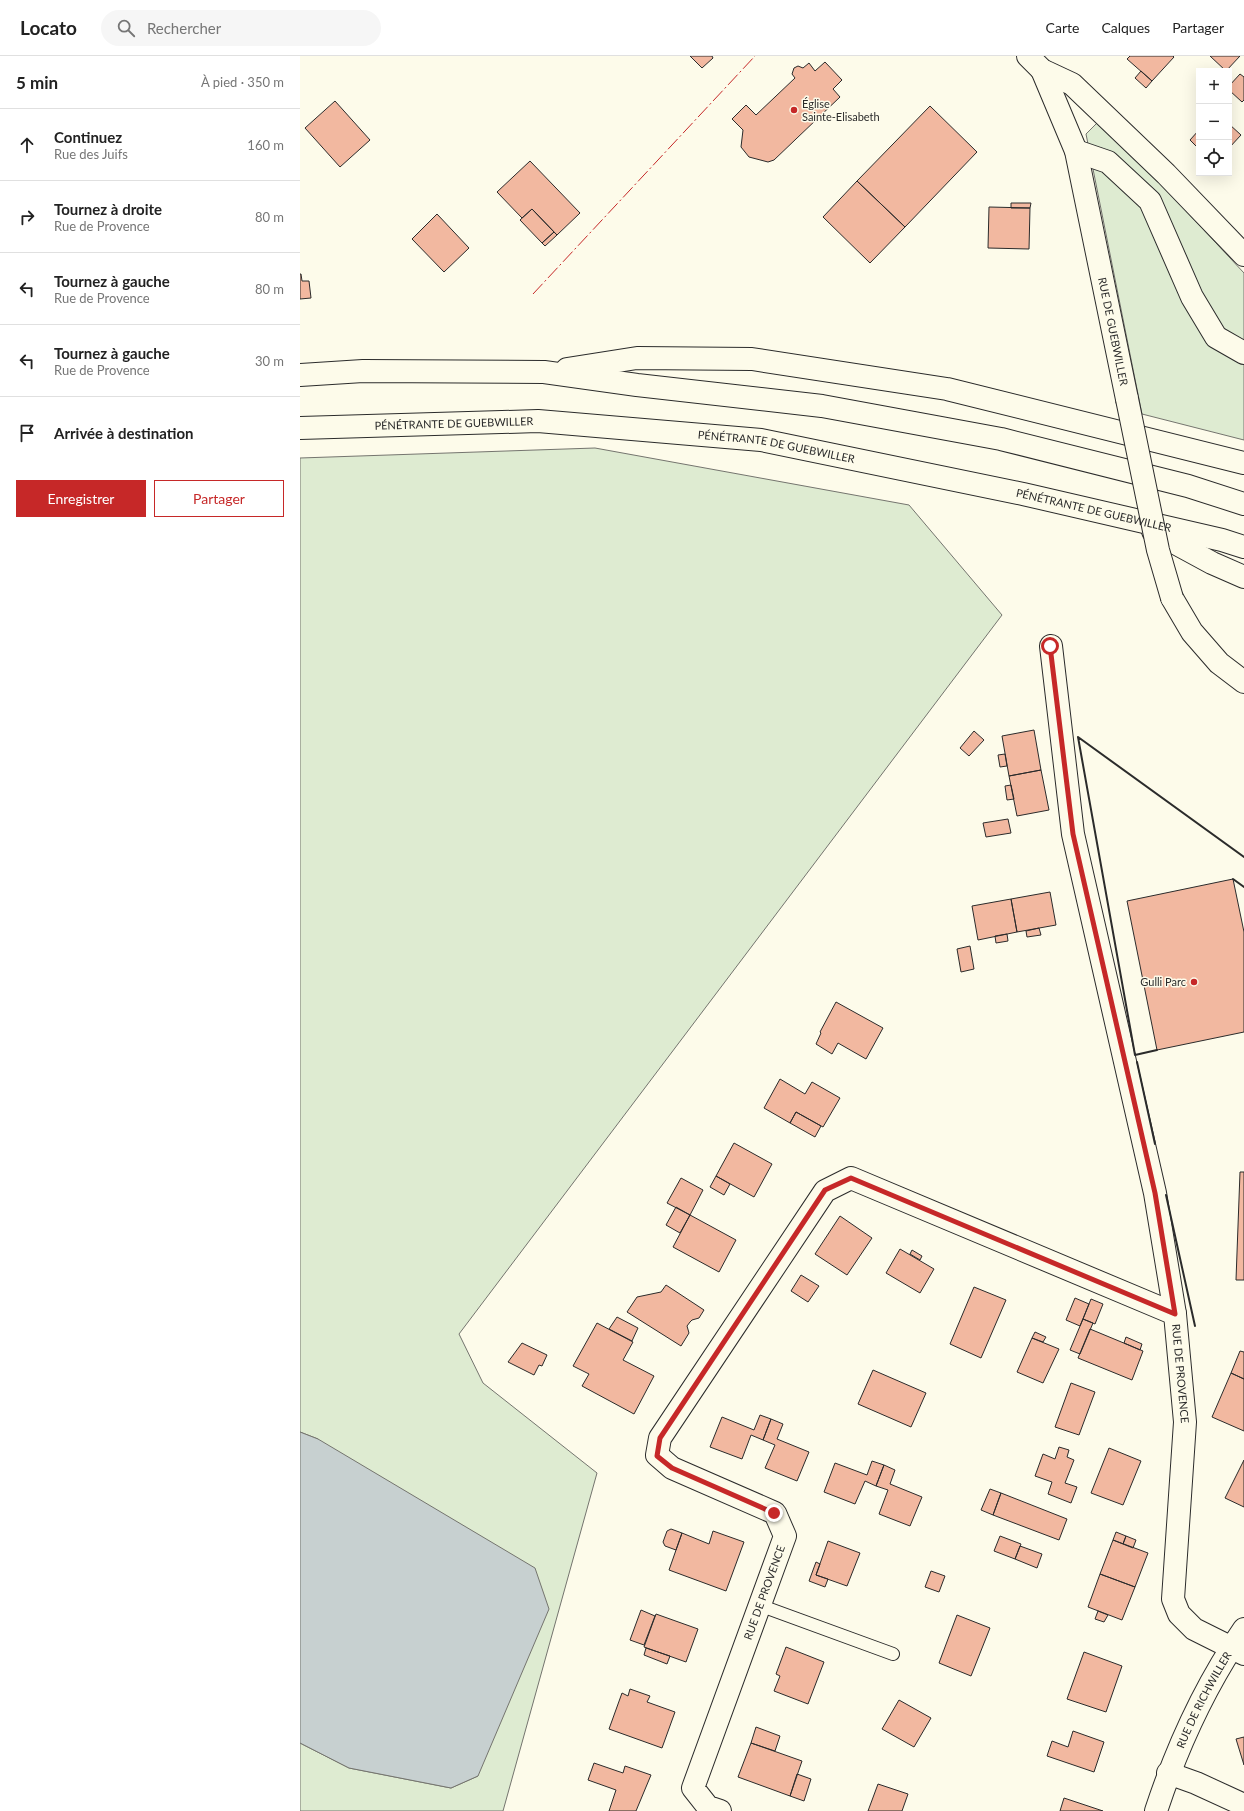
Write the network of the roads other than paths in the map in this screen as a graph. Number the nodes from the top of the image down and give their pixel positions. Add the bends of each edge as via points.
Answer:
1 (1035, 63) edge
2 (1076, 151) junction
3 (1244, 255) edge
4 (1244, 353) edge
5 (544, 372) junction
6 (300, 375) edge
7 (300, 428) edge
8 (1244, 463) edge
9 (1244, 504) edge
10 (1129, 518) junction
11 (1244, 547) edge
12 (1244, 577) edge
13 (1050, 646) dead end
14 (1244, 682) edge
15 (1175, 1314) junction
16 (760, 1605) junction
17 (1244, 1629) edge
18 (1238, 1651) edge
19 (893, 1654) dead end
20 (1168, 1773) junction
21 (1244, 1805) edge
22 (720, 1811) edge
23 (1156, 1811) edge

1 - 2 main road, RUE DE GUEBWILLER
1 - 3 main road, RUE DE GUEBWILLER via 1072,84 1166,174
2 - 4 main road via 1108,162 1150,201 1192,297 1216,337
2 - 14 main road, RUE DE GUEBWILLER, bridge via 1158,550 1172,598 1192,632 1214,658
5 - 6 main road via 363,370
5 - 8 main road via 637,358 752,359 947,389
5 - 9 main road via 822,406 970,433 1188,486
7 - 10 main road, PÉNÉTRANTE DE GUEBWILLER via 538,421 761,440
10 - 11 main road, PÉNÉTRANTE DE GUEBWILLER
10 - 12 main road via 1212,563
13 - 15 main road via 1073,834 1155,1193
15 - 16 main road, RUE DE PROVENCE via 851,1178 825,1190 660,1438 657,1456 672,1468 774,1513 784,1536
15 - 18 main road, RUE DE PROVENCE via 1185,1422 1173,1599 1179,1614 1194,1629
16 - 19 lane
16 - 22 main road, RUE DE PROVENCE via 693,1788 708,1807
17 - 18 main road, RUE DE RICHWILLER
18 - 20 main road, RUE DE RICHWILLER via 1222,1661
20 - 21 main road
20 - 23 main road, RUE DE RICHWILLER

